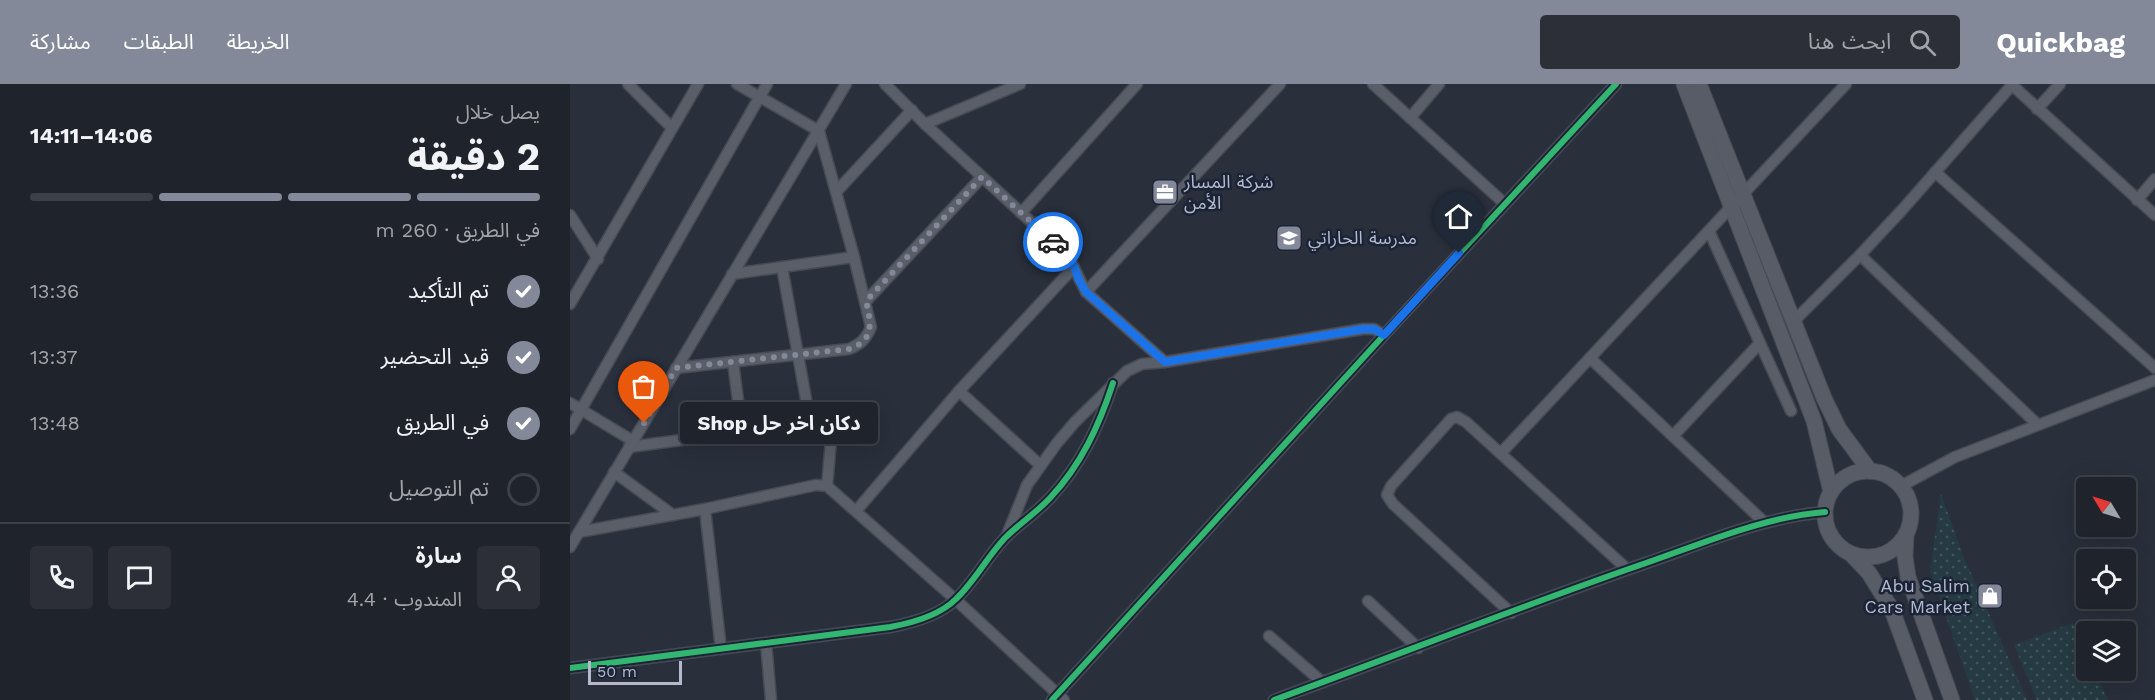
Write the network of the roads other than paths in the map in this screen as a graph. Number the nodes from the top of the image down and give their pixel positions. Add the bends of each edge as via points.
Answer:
1 (628, 84) edge
2 (698, 84) edge
3 (737, 84) edge
4 (767, 84) edge
5 (846, 84) edge
6 (885, 84) edge
7 (1020, 84) edge
8 (1137, 84) edge
9 (1280, 84) edge
10 (1373, 84) edge
11 (1439, 84) edge
12 (1616, 84) edge
13 (1684, 84) edge
14 (1699, 84) edge
15 (1846, 84) edge
16 (2011, 84) edge
17 (2060, 84) edge
18 (759, 98) junction
19 (2037, 109) junction
20 (912, 111) junction
21 (1410, 118) junction
22 (925, 124) junction
23 (672, 128) junction
24 (819, 131) junction
25 (1935, 172) junction
26 (982, 177) junction
27 (2155, 179) edge
28 (837, 191) junction
29 (1743, 195) junction
30 (2137, 200) junction
31 (1505, 204) junction
32 (1732, 207) junction
33 (1021, 213) junction
34 (570, 215) edge
35 (2155, 215) edge
36 (1709, 231) junction
37 (1860, 255) junction
38 (854, 257) junction
39 (598, 259) junction
40 (782, 267) junction
41 (1074, 267) junction
42 (732, 274) junction
43 (1086, 292) junction
44 (866, 301) junction
45 (570, 304) edge
46 (1794, 321) junction
47 (1384, 335) junction
48 (1760, 343) junction
49 (798, 355) junction
50 (1590, 358) junction
51 (733, 362) junction
52 (1165, 362) junction
53 (676, 368) junction
54 (2155, 368) edge
55 (2155, 380) edge
56 (1113, 383) junction
57 (959, 391) junction
58 (570, 404) edge
59 (581, 410) junction
60 (1791, 411) dead end
61 (810, 421) junction
62 (2037, 424) junction
63 (570, 429) edge
64 (742, 431) junction
65 (1673, 436) junction
66 (631, 444) junction
67 (1501, 453) junction
68 (1040, 465) junction
69 (1870, 471) junction
70 (614, 472) junction
71 (827, 486) junction
72 (1901, 486) junction
73 (1831, 492) junction
74 (705, 509) junction
75 (856, 511) junction
76 (1825, 512) junction
77 (673, 515) junction
78 (1764, 522) junction
79 (579, 532) junction
80 (1906, 534) junction
81 (1005, 538) junction
82 (570, 547) edge
83 (1851, 554) junction
84 (1628, 569) junction
85 (956, 600) junction
86 (1368, 601) dead end
87 (1510, 613) junction
88 (1269, 636) dead end
89 (766, 643) junction
90 (1418, 648) junction
91 (721, 649) junction
92 (570, 668) edge
93 (1322, 682) junction
94 (1058, 698) edge
95 (771, 700) edge
96 (1274, 700) edge
97 (1925, 700) edge
98 (1952, 700) edge

1 - 23 street
2 - 23 street
3 - 18 street
4 - 18 street
5 - 24 street
6 - 20 street
7 - 22 street
8 - 33 street
9 - 43 street
10 - 21 street
11 - 21 street
12 - 31 street
13 - 32 street
14 - 29 street
15 - 29 street
16 - 19 street
16 - 25 street
17 - 19 street
18 - 24 street
18 - 59 street
19 - 30 street
20 - 22 street
20 - 28 street
21 - 31 street
22 - 26 street
23 - 39 street
24 - 28 street
24 - 42 street
25 - 37 street
25 - 54 street
26 - 33 street
26 - 44 street
27 - 30 street
28 - 38 street
29 - 32 street
29 - 46 street
30 - 35 street
31 - 47 street
32 - 36 street
32 - 73 street via 1814,421
33 - 41 street via 1068,256
34 - 39 street
36 - 48 street
36 - 50 street
37 - 46 street
37 - 62 street
38 - 40 street
38 - 44 street
39 - 45 street
40 - 42 street
40 - 49 street
41 - 43 street
41 - 57 street
42 - 53 street
43 - 52 street
44 - 49 street via 871,327 859,345
46 - 69 street via 1833,417
47 - 52 street via 1374,329 1363,329
47 - 94 street
48 - 60 street
48 - 65 street
49 - 51 street
49 - 61 street
50 - 65 street
50 - 67 street
51 - 53 street
51 - 64 street
52 - 56 street via 1137,366
53 - 66 street
55 - 62 street
56 - 68 street
56 - 81 street via 1094,434 1066,479
57 - 68 street
57 - 75 street
58 - 59 street
59 - 63 street
59 - 66 street
61 - 64 street
61 - 71 street via 823,421 832,429
62 - 72 street via 1948,460
64 - 66 street
65 - 78 street
66 - 70 street
67 - 84 street
67 - 87 street via 1462,418 1451,418 1387,495
68 - 81 street via 1027,485
69 - 72 street via 1887,475
69 - 73 street via 1844,478
70 - 77 street
70 - 79 street
71 - 74 street via 816,485
71 - 75 street
72 - 80 street via 1910,509
73 - 76 street
74 - 77 street
74 - 91 street
75 - 85 street
76 - 78 street
76 - 83 street via 1829,533
77 - 79 street
78 - 84 street
79 - 82 street
80 - 83 street via 1888,552 1864,557
80 - 98 street via 1908,577
81 - 85 street
83 - 97 street via 1869,573 1892,610
84 - 87 street
85 - 89 street via 907,624
85 - 94 street
86 - 90 street
87 - 90 street
88 - 93 street
89 - 91 street
89 - 95 street
90 - 93 street
91 - 92 street
93 - 96 street

